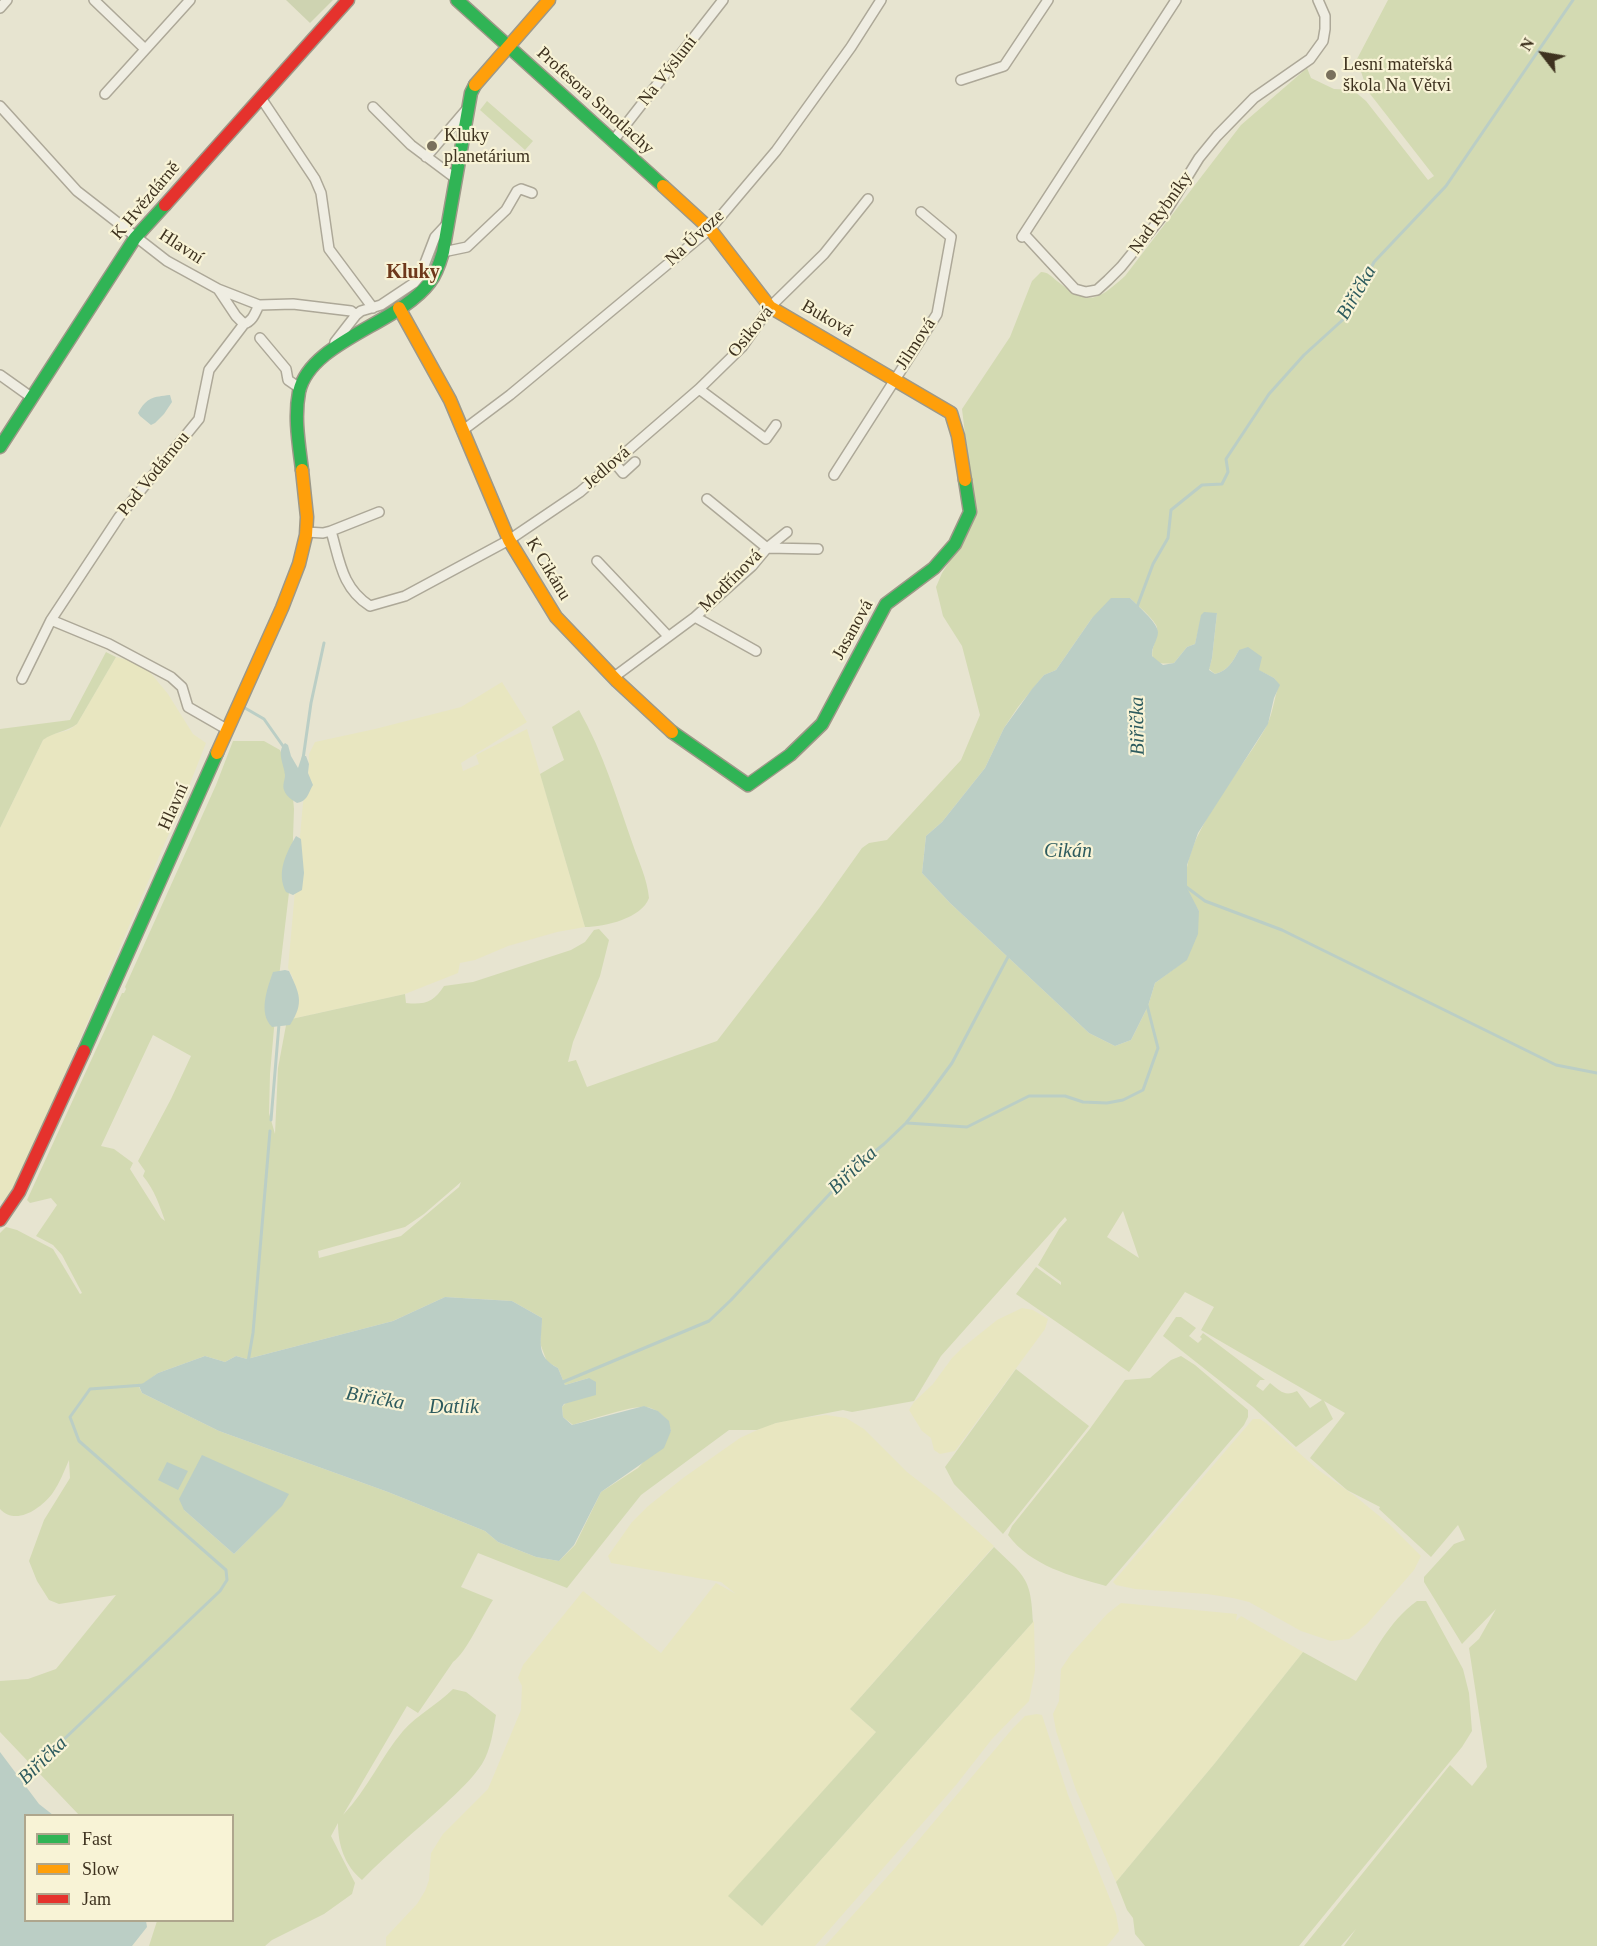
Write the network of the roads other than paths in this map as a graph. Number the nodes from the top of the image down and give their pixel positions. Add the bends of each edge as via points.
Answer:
1 (7, 0) edge
2 (94, 0) edge
3 (190, 0) edge
4 (348, 0) edge
5 (457, 0) edge
6 (549, 0) edge
7 (723, 0) edge
8 (881, 0) edge
9 (1048, 0) edge
10 (1176, 0) edge
11 (1318, 0) edge
12 (0, 8) edge
13 (508, 46) junction
14 (145, 49) junction
15 (961, 80) dead end
16 (105, 94) dead end
17 (261, 98) junction
18 (0, 106) edge
19 (373, 107) dead end
20 (467, 109) junction
21 (613, 141) junction
22 (426, 157) junction
23 (455, 178) junction
24 (532, 193) dead end
25 (868, 199) dead end
26 (921, 212) dead end
27 (448, 223) junction
28 (710, 229) junction
29 (135, 237) junction
30 (442, 252) junction
31 (218, 290) junction
32 (259, 304) junction
33 (770, 307) junction
34 (373, 308) junction
35 (399, 308) junction
36 (356, 315) junction
37 (244, 324) junction
38 (260, 338) dead end
39 (334, 349) junction
40 (0, 375) edge
41 (894, 378) junction
42 (301, 389) junction
43 (699, 389) junction
44 (31, 397) junction
45 (951, 413) joint
46 (776, 425) dead end
47 (462, 431) junction
48 (0, 447) edge
49 (614, 462) junction
50 (635, 462) dead end
51 (834, 475) dead end
52 (707, 499) dead end
53 (379, 512) dead end
54 (330, 531) junction
55 (306, 532) junction
56 (787, 532) dead end
57 (509, 540) junction
58 (767, 548) junction
59 (818, 549) dead end
60 (597, 561) dead end
61 (695, 617) junction
62 (51, 620) junction
63 (668, 636) junction
64 (756, 651) dead end
65 (614, 677) junction
66 (22, 679) dead end
67 (228, 730) junction
68 (748, 786) joint
69 (0, 1220) edge

1 - 12 street
2 - 14 street
3 - 14 street
4 - 17 street, K Hvězdárně
5 - 13 street, Profesora Smotlachy
6 - 13 street, Hlavní
7 - 21 street, Na Výsluní
8 - 28 street, Na Úvoze via 776,151
9 - 15 street via 1004,66
10 - 11 street, Nad Rybníky via 1023,236 1075,289 1097,290 1121,267 1165,213 1217,136 1254,98 1310,58 1323,41 1325,16
13 - 20 street, Hlavní via 478,81
13 - 21 street, Profesora Smotlachy
14 - 16 street
17 - 29 street, K Hvězdárně
17 - 34 street via 315,178 329,249
18 - 29 street, Hlavní via 77,191
19 - 22 street
20 - 22 street, Hlavní
20 - 23 street, Hlavní
21 - 28 street, Profesora Smotlachy
22 - 23 street
23 - 27 street, Hlavní
24 - 30 street via 517,191 506,210 467,247
25 - 33 street, Osiková via 824,254
26 - 41 street, Jilmová via 951,237 937,314
27 - 30 street, Hlavní
27 - 34 street, Hlavní via 435,237 414,283
28 - 33 street, Buková
28 - 47 street, Na Úvoze
29 - 31 street, Hlavní via 167,261
29 - 44 street, K Hvězdárně
30 - 35 street, Hlavní via 429,283
31 - 32 street, Hlavní
31 - 37 street
32 - 36 street, Hlavní via 293,304 351,311
32 - 37 street, Pod Vodárnou via 254,316
33 - 41 street, Buková
33 - 43 street, Osiková via 742,347
34 - 36 street, Hlavní
35 - 39 street, Hlavní
35 - 47 street, K Cikánu via 450,400
36 - 39 street, Hlavní via 334,342
37 - 62 street, Pod Vodárnou via 209,369 199,419 119,517
38 - 42 street via 285,369 288,380
39 - 42 street, Hlavní via 317,361
40 - 44 street
41 - 45 street, Buková
41 - 51 street, Jilmová
42 - 55 street, Hlavní via 299,425
43 - 46 street via 766,439
43 - 49 street, Jedlová
44 - 48 street, K Hvězdárně
45 - 68 street, Jasanová via 970,512 955,544 934,568 886,604 822,724 790,755
47 - 57 street, K Cikánu
49 - 50 street via 624,473
49 - 57 street, Jedlová via 580,492
52 - 58 street, Modřínová
53 - 54 street
54 - 55 street
54 - 57 street, Jedlová via 347,584 356,598 370,606 405,596
55 - 67 street, Hlavní via 299,564
56 - 58 street
57 - 65 street, K Cikánu via 556,617
58 - 59 street
58 - 61 street, Modřínová
60 - 63 street
61 - 63 street, Modřínová
61 - 64 street, Modřínová
62 - 66 street, Pod Vodárnou
62 - 67 street via 109,644 171,677 182,687 188,707
63 - 65 street, Modřínová
65 - 68 street, K Cikánu via 678,736
67 - 69 street, Hlavní via 33,1163

